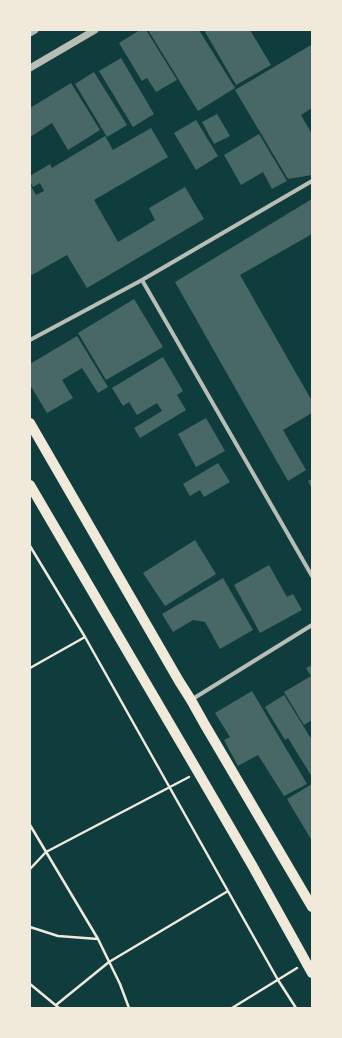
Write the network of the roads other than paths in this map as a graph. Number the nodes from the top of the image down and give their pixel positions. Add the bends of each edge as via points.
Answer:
1 (36, 30) edge
2 (95, 30) edge
3 (30, 33) edge
4 (30, 68) edge
5 (312, 181) edge
6 (142, 280) junction
7 (30, 340) edge
8 (30, 423) edge
9 (30, 485) edge
10 (312, 576) edge
11 (312, 625) edge
12 (191, 700) junction
13 (312, 907) edge
14 (312, 973) edge

1 - 3 street
2 - 4 street
5 - 6 street
6 - 7 street
6 - 10 street
8 - 12 main road
9 - 14 main road via 252,865
11 - 12 street
12 - 13 main road

